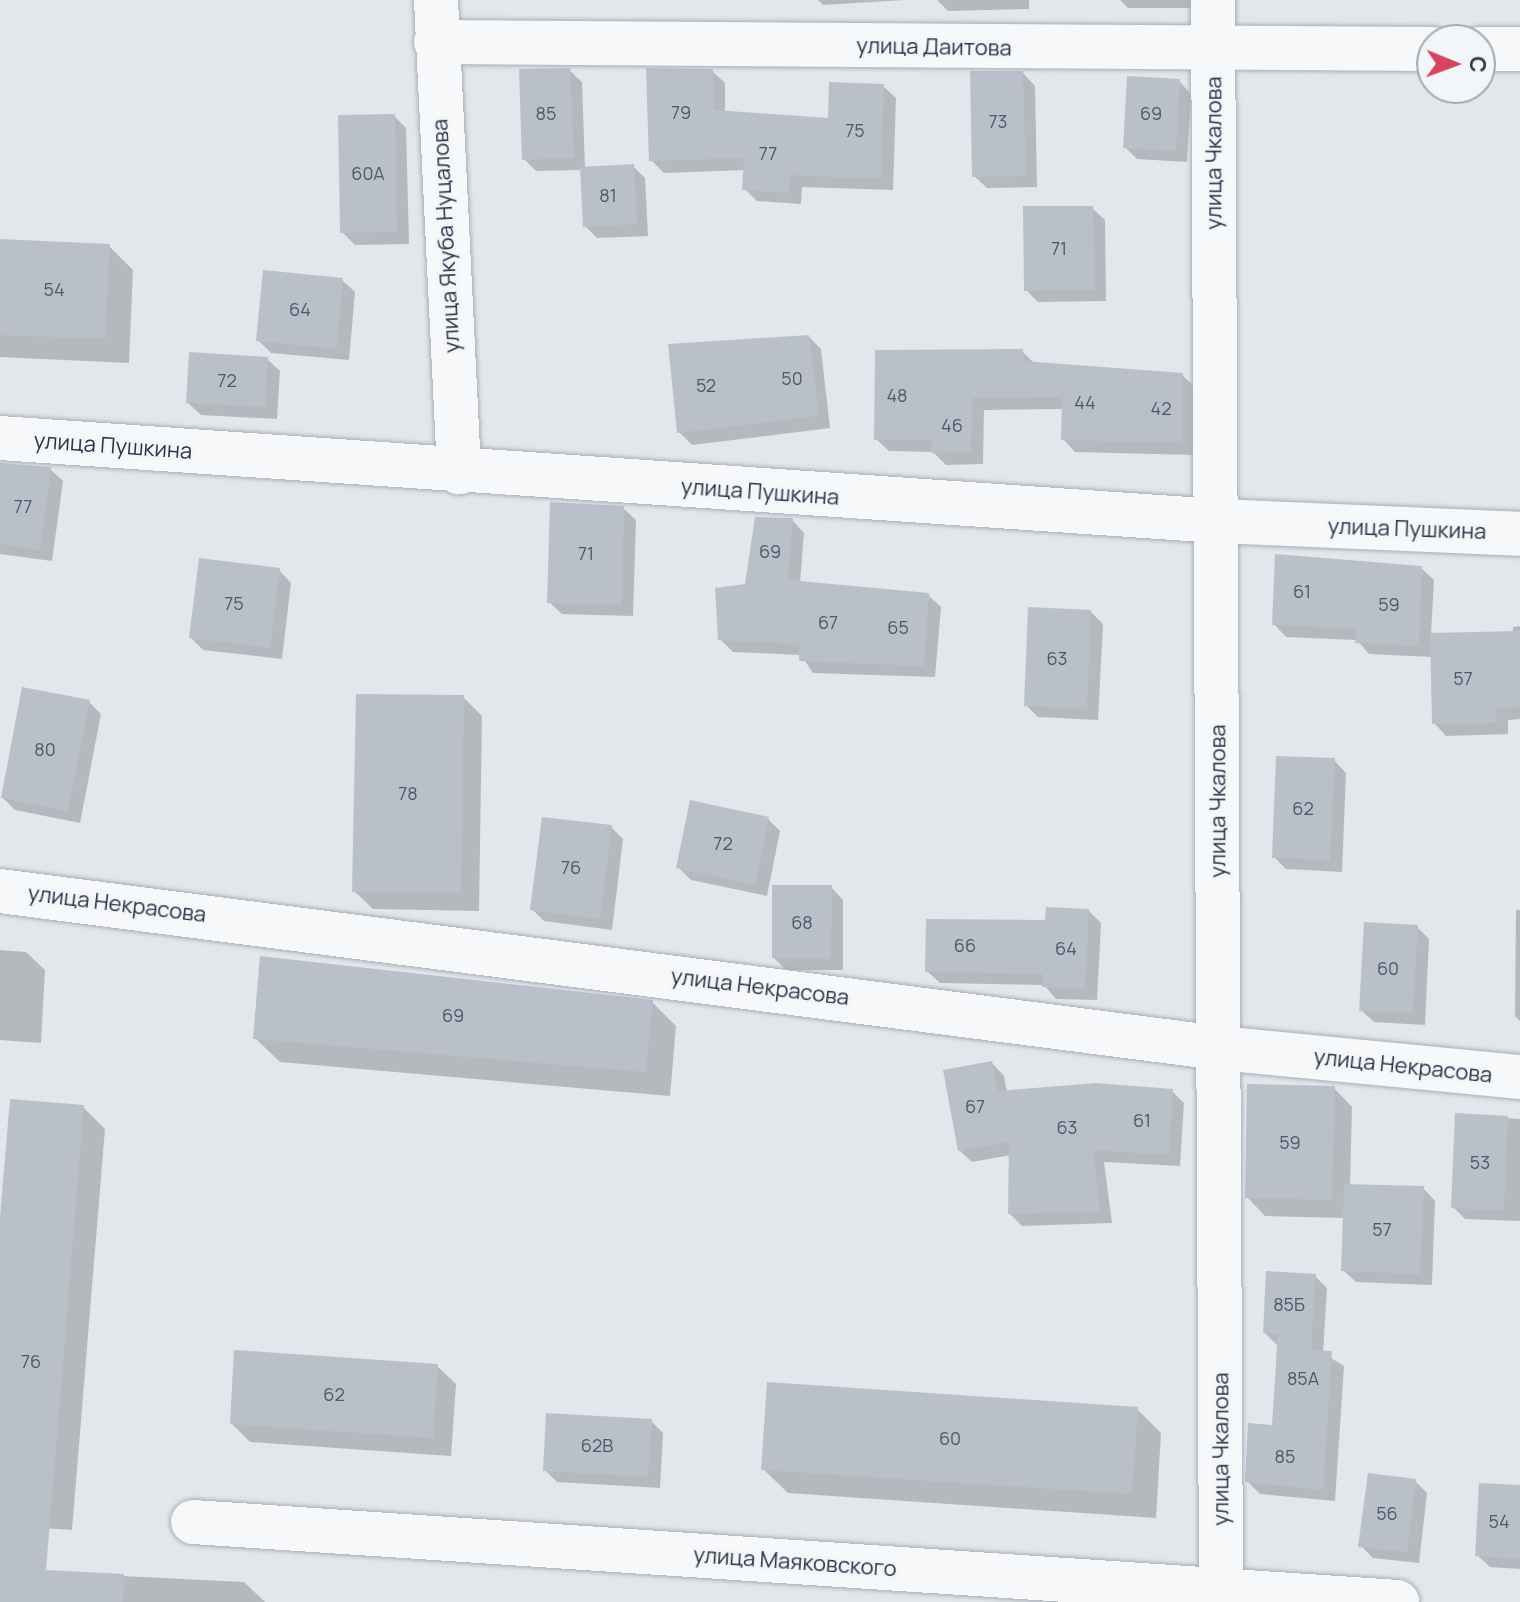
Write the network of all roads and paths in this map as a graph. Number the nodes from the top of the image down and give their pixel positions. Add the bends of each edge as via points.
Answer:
1 (1213, 0) edge
2 (436, 21) edge
3 (1213, 49) junction
4 (1416, 49) edge
5 (1496, 49) edge
6 (1520, 49) edge
7 (0, 438) edge
8 (459, 472) junction
9 (1216, 521) junction
10 (1520, 534) edge
11 (0, 891) edge
12 (1219, 1048) junction
13 (1520, 1077) edge
14 (193, 1522) dead end
15 (1222, 1596) edge
16 (1397, 1602) edge

1 - 3 street, улица Чкалова
2 - 3 street, улица Даитова
2 - 8 street, улица Якуба Нуцалова
3 - 4 street, улица Даитова
3 - 9 street, улица Чкалова
5 - 6 street
7 - 8 street, улица Пушкина
8 - 9 street, улица Пушкина
9 - 10 street, улица Пушкина
9 - 12 street, улица Чкалова
11 - 12 street, улица Некрасова
12 - 13 street, улица Некрасова
12 - 15 street, улица Чкалова
14 - 15 street, улица Маяковского
15 - 16 street, улица Маяковского

